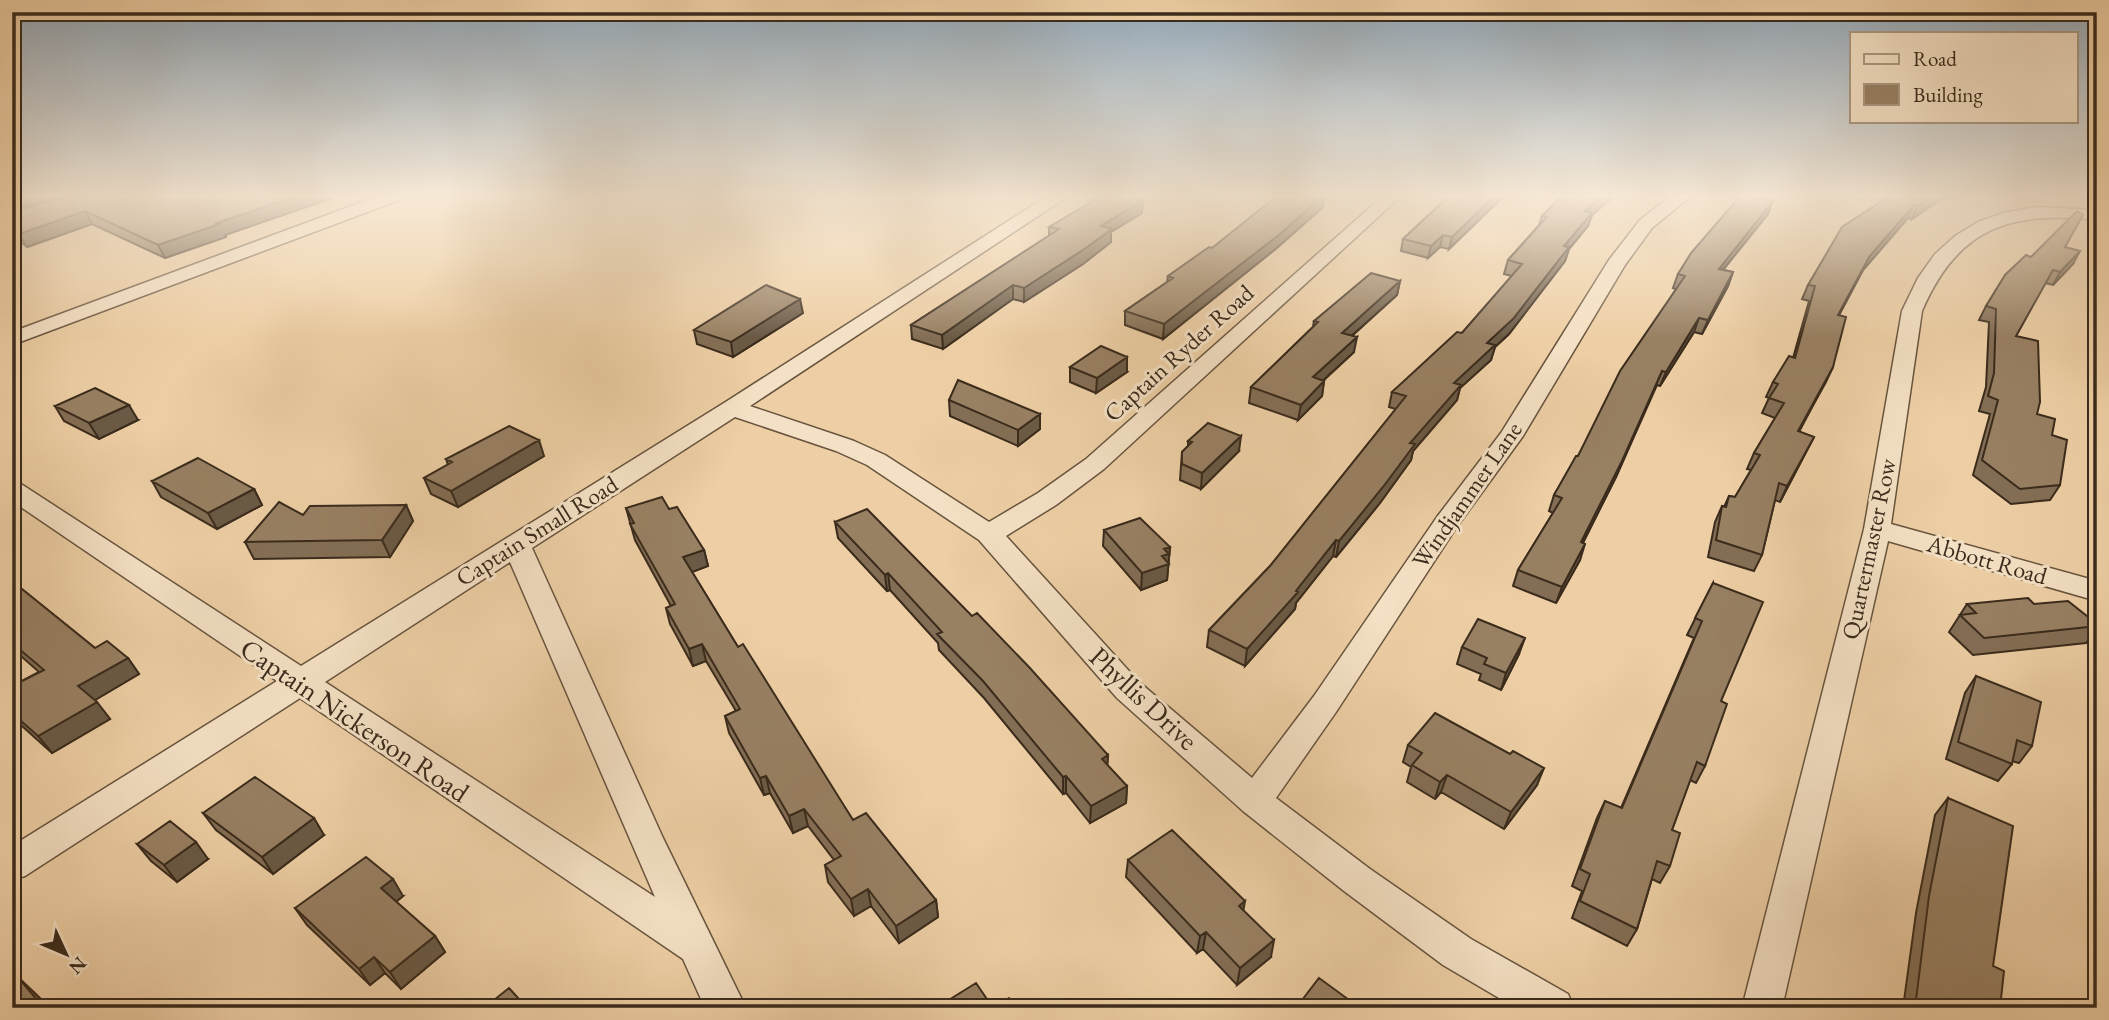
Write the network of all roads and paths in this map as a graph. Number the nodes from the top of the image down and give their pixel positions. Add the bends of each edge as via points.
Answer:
1 (269, 243) edge
2 (987, 243) edge
3 (1341, 243) edge
4 (1632, 243) edge
5 (1959, 243) edge
6 (12, 339) edge
7 (732, 408) junction
8 (12, 489) edge
9 (1877, 528) junction
10 (989, 534) junction
11 (516, 543) junction
12 (2097, 591) edge
13 (298, 682) junction
14 (1255, 801) junction
15 (12, 864) edge
16 (699, 948) junction
17 (726, 1008) edge
18 (1553, 1008) edge
19 (1762, 1008) edge

1 - 6 street
2 - 7 street, Captain Small Road
3 - 10 street, Captain Ryder Road via 1095,464
4 - 14 street, Windjammer Lane via 1511,436
5 - 9 street, Quartermaster Row via 1919,291 1912,312
7 - 10 street, Phyllis Drive via 876,460
7 - 11 street, Captain Small Road
8 - 13 street, Captain Nickerson Road
9 - 12 street, Abbott Road
9 - 19 street, Quartermaster Row
10 - 14 street, Phyllis Drive via 1128,690
11 - 13 street, Captain Small Road
11 - 16 street via 645,838
13 - 15 street, Captain Small Road
13 - 16 street, Captain Nickerson Road
14 - 18 street, Phyllis Drive via 1457,952
16 - 17 street

